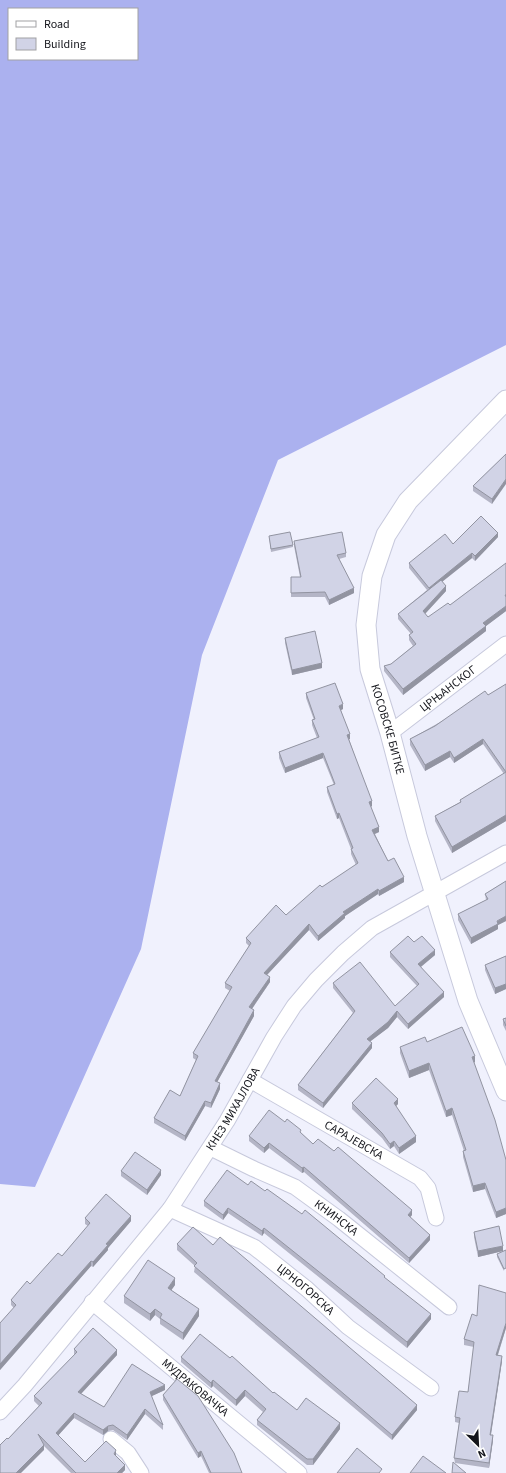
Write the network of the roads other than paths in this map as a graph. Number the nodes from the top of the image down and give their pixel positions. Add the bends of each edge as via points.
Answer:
1 (506, 400) edge
2 (506, 644) edge
3 (390, 733) junction
4 (506, 853) edge
5 (435, 894) junction
6 (250, 1080) junction
7 (506, 1091) edge
8 (211, 1148) junction
9 (170, 1209) junction
10 (436, 1218) dead end
11 (92, 1302) junction
12 (449, 1307) dead end
13 (431, 1388) dead end
14 (0, 1412) edge
15 (111, 1439) dead end
16 (141, 1473) edge
17 (299, 1473) edge

1 - 3 street, КОСОВСКЕ БИТКЕ via 408,501 386,536 372,576 366,626 370,669
2 - 3 street, ЦРЊАНСКОГ
3 - 5 street, КОСОВСКЕ БИТКЕ
4 - 5 street, КНЕЗ МИХАЈЛОВА
5 - 6 street, КНЕЗ МИХАЈЛОВА via 372,928 343,953 294,1006
5 - 7 street, КОСОВСКЕ БИТКЕ via 468,1000
6 - 8 street, КНЕЗ МИХАЈЛОВА
6 - 10 street, САРАЈЕВСКА via 420,1178 428,1188
8 - 9 street, КНЕЗ МИХАЈЛОВА
8 - 12 street, КНИНСКА via 296,1187
9 - 11 street, КНЕЗ МИХАЈЛОВА
9 - 13 street, ЦРНОГОРСКА via 254,1247 308,1289 348,1327
11 - 14 street, КНЕЗ МИХАЈЛОВА
11 - 17 street, МУДРАКОВАЧКА
15 - 16 street via 128,1453

